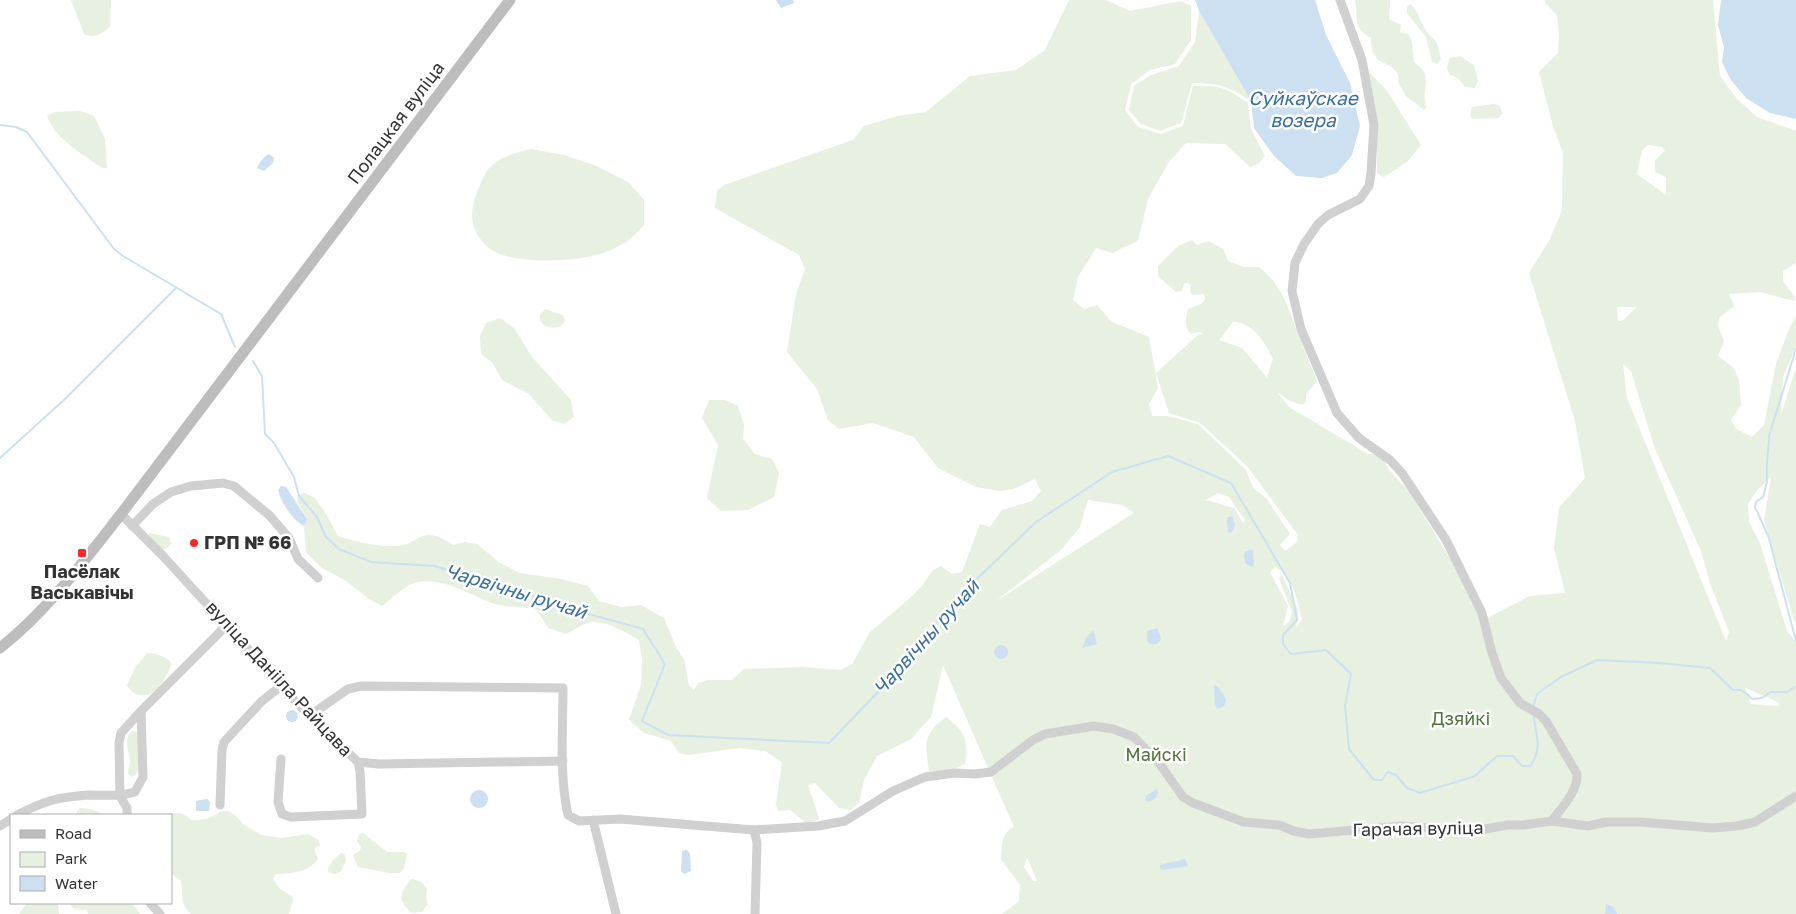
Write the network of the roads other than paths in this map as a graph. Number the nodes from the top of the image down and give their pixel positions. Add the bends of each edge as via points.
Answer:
1 (510, 0) edge
2 (1340, 0) edge
3 (121, 514) junction
4 (132, 526) junction
5 (318, 578) dead end
6 (227, 625) junction
7 (0, 648) edge
8 (281, 686) junction
9 (141, 711) junction
10 (309, 716) junction
11 (281, 759) dead end
12 (563, 761) junction
13 (358, 762) junction
14 (120, 796) junction
15 (1796, 796) edge
16 (220, 805) dead end
17 (19, 814) edge
18 (127, 814) edge
19 (593, 820) junction
20 (1552, 822) junction
21 (754, 830) junction
22 (151, 904) edge
23 (160, 914) edge
24 (616, 914) edge
25 (755, 914) edge

1 - 3 main road, Полацкая вуліца
2 - 20 street via 1362,60 1374,125 1371,173 1369,186 1360,199 1328,215 1318,224 1295,263 1292,291 1301,329 1337,413 1359,438 1390,460 1402,473 1446,540 1482,613 1501,678 1520,703 1546,720 1577,774 1578,782
3 - 4 street, вуліца Данііла Райцава
3 - 7 main road, Полацкая вуліца via 42,609
4 - 5 street via 153,504 171,492 191,486 223,483 234,486 269,514 289,538 298,559
4 - 6 street, вуліца Данііла Райцава
6 - 8 street, вуліца Данііла Райцава
6 - 9 street
8 - 10 street, вуліца Данііла Райцава
8 - 16 street via 262,701 224,742
9 - 14 street via 121,733
9 - 14 street via 143,778 135,792
10 - 12 street via 348,690 361,686 563,688
10 - 13 street, вуліца Данііла Райцава
11 - 13 street via 278,802 282,814 291,817 362,814
12 - 13 street, вуліца Данііла Райцава
12 - 19 street via 568,815 579,821
14 - 17 street via 58,798
14 - 18 street
15 - 20 street, Гарачая вуліца via 1755,822 1737,826 1713,828 1640,822 1606,822 1588,826
19 - 21 street
19 - 24 street
20 - 21 street, Гарачая вуліца via 1473,831 1401,826 1309,834 1279,825 1244,822 1183,797 1160,763 1134,737 1094,726 1045,734 991,772 926,777 893,790 845,821
21 - 25 street via 757,844
22 - 23 street

